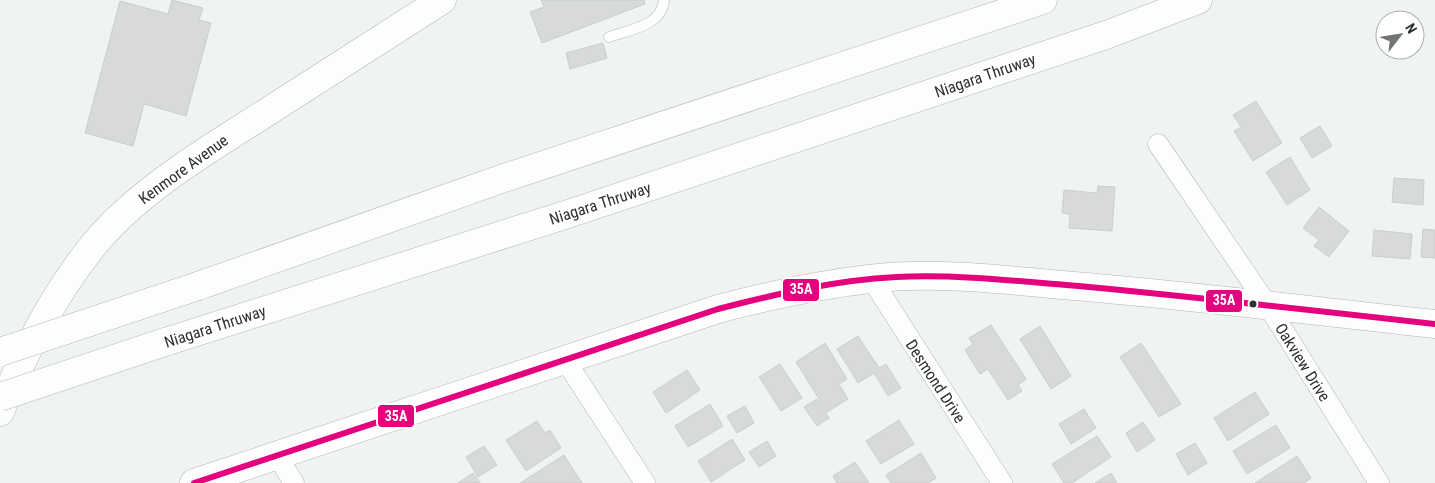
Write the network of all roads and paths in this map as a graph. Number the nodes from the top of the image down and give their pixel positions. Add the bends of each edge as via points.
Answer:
1 (442, 0) edge
2 (664, 0) edge
3 (1043, 0) edge
4 (1198, 0) edge
5 (609, 37) dead end
6 (1158, 144) dead end
7 (870, 278) junction
8 (1268, 306) junction
9 (1435, 324) edge
10 (0, 352) edge
11 (565, 360) junction
12 (0, 397) edge
13 (0, 412) edge
14 (277, 456) junction
15 (194, 483) edge
16 (294, 483) edge
17 (645, 483) edge
18 (1002, 483) edge
19 (1379, 483) edge

1 - 13 main road, Kenmore Avenue via 196,157 141,198 92,246 54,302 14,374
2 - 5 lane via 658,17
3 - 10 main road, bridge via 507,177
4 - 12 main road, Niagara Thruway, bridge via 1106,35 614,199
6 - 8 street, Oakview Drive
7 - 8 main road via 988,278
7 - 11 main road via 755,299
7 - 18 street, Desmond Drive
8 - 9 main road
8 - 19 street, Oakview Drive
11 - 14 main road
11 - 17 street
14 - 15 main road
14 - 16 street

